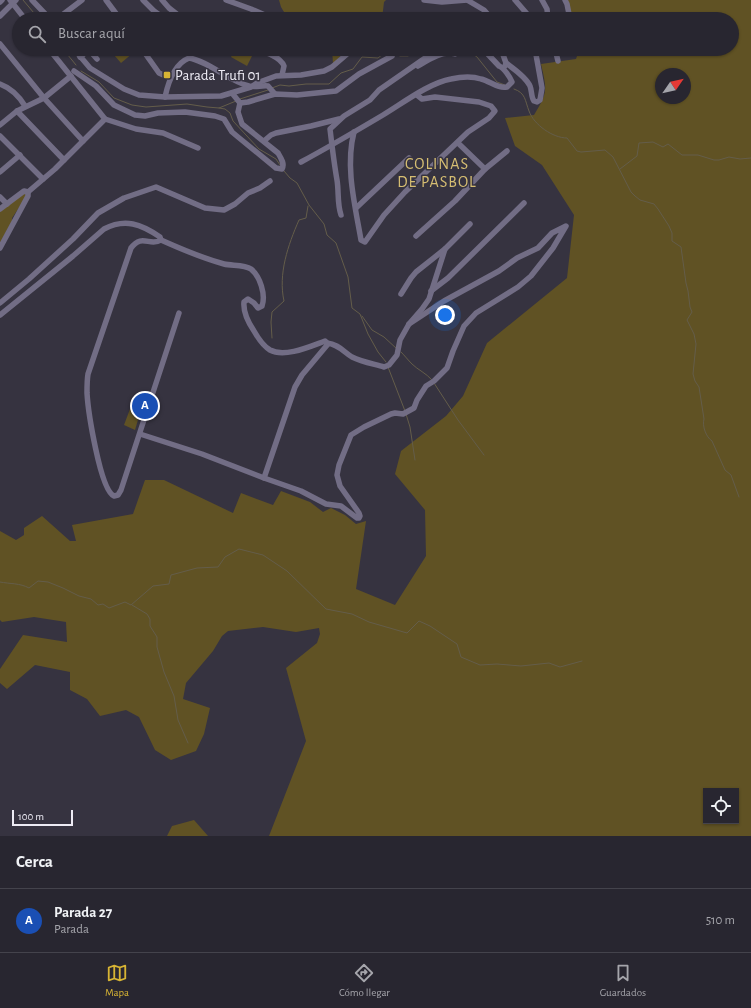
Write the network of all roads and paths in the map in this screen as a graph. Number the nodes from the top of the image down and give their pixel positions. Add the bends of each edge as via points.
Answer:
1 (2, 0) edge
2 (82, 0) edge
3 (106, 0) edge
4 (143, 0) edge
5 (162, 0) edge
6 (226, 0) edge
7 (424, 0) edge
8 (467, 0) edge
9 (515, 0) edge
10 (542, 0) edge
11 (565, 0) edge
12 (13, 1) edge
13 (34, 1) edge
14 (0, 2) edge
15 (20, 12) edge
16 (44, 12) edge
17 (66, 12) edge
18 (115, 12) edge
19 (157, 12) edge
20 (174, 12) edge
21 (258, 12) edge
22 (486, 12) edge
23 (525, 12) edge
24 (547, 12) edge
25 (569, 12) edge
26 (0, 16) edge
27 (0, 44) edge
28 (55, 56) edge
29 (95, 56) edge
30 (147, 56) edge
31 (272, 56) edge
32 (344, 56) edge
33 (392, 56) dead end
34 (428, 56) edge
35 (437, 56) edge
36 (490, 56) edge
37 (502, 56) edge
38 (536, 56) edge
39 (557, 56) edge
40 (80, 57) edge
41 (97, 59) dead end
42 (558, 61) dead end
43 (86, 63) junction
44 (504, 65) junction
45 (408, 69) junction
46 (71, 73) junction
47 (282, 75) junction
48 (170, 78) junction
49 (0, 84) edge
50 (251, 87) junction
51 (232, 93) junction
52 (275, 94) junction
53 (417, 94) junction
54 (44, 98) junction
55 (165, 98) junction
56 (240, 103) junction
57 (25, 106) junction
58 (17, 111) junction
59 (344, 116) junction
60 (105, 119) junction
61 (0, 125) edge
62 (354, 132) junction
63 (0, 136) edge
64 (264, 141) junction
65 (83, 142) junction
66 (458, 143) junction
67 (332, 145) junction
68 (198, 148) dead end
69 (507, 151) dead end
70 (20, 155) junction
71 (409, 158) dead end
72 (64, 160) junction
73 (301, 162) dead end
74 (485, 169) junction
75 (0, 172) edge
76 (43, 179) junction
77 (270, 181) dead end
78 (28, 192) junction
79 (0, 197) edge
80 (524, 203) dead end
81 (7, 204) junction
82 (356, 208) junction
83 (0, 209) edge
84 (341, 214) dead end
85 (470, 224) dead end
86 (416, 236) dead end
87 (160, 240) junction
88 (0, 248) edge
89 (445, 249) junction
90 (431, 291) junction
91 (400, 294) dead end
92 (0, 303) edge
93 (179, 313) dead end
94 (0, 315) edge
95 (409, 324) junction
96 (327, 342) junction
97 (140, 434) junction
98 (264, 478) junction

1 - 14 street
2 - 17 street
3 - 18 street
4 - 19 street
5 - 20 street
6 - 21 street
7 - 8 street
8 - 22 street
9 - 23 street
10 - 24 street
11 - 25 street
12 - 15 street
12 - 26 street
13 - 16 street
27 - 54 street
28 - 46 street
29 - 41 street
30 - 48 street via 159,73
31 - 47 street via 283,63
32 - 47 street via 324,71
33 - 52 street via 359,74 336,91 297,95
34 - 45 street
35 - 45 street
36 - 44 street via 499,66
37 - 44 street
38 - 44 street via 542,88 540,100 537,102 532,98 525,79
39 - 42 street
40 - 43 street
43 - 46 street
43 - 55 street via 90,68 132,93
44 - 53 street via 512,82 507,87 480,78 463,77 441,81
45 - 59 street via 379,90 370,100
46 - 54 street
46 - 60 street
46 - 64 street via 96,86 114,104 135,115 185,112 221,117 232,132 276,168 282,169 282,158
47 - 50 street via 267,78
48 - 50 street via 188,58
48 - 55 street
49 - 57 street via 14,92
50 - 51 street
50 - 52 street via 268,86
51 - 55 street via 221,96
51 - 56 street
52 - 56 street
53 - 62 street
53 - 66 street via 422,99 435,97 479,102 491,106 495,111 489,118 468,132
54 - 57 street
54 - 65 street
56 - 64 street via 238,112 242,124
57 - 58 street
58 - 61 street
58 - 72 street
59 - 64 street via 276,133
59 - 67 street via 330,129
60 - 65 street
60 - 68 street via 163,133
62 - 67 street
62 - 82 street via 350,157
63 - 70 street
65 - 72 street
66 - 74 street
66 - 82 street via 384,215 365,242 361,240
67 - 73 street
67 - 84 street
69 - 74 street
70 - 75 street
70 - 76 street
71 - 82 street
72 - 76 street
74 - 86 street via 455,201
76 - 78 street
77 - 92 street via 224,210 205,208 156,187 124,198 98,212 56,254
78 - 81 street via 24,191
78 - 88 street
79 - 81 street
80 - 90 street via 448,278
81 - 83 street
85 - 89 street
87 - 94 street via 158,235 131,223 120,222 110,226
87 - 96 street via 225,264 247,267 253,272 263,291 263,303 258,308 248,299 244,306 251,327 270,349 288,352
87 - 97 street via 140,240 131,248 88,374 88,404 97,458 107,490 112,495 116,496 120,492
89 - 90 street
89 - 91 street via 416,272
90 - 95 street via 429,299
93 - 97 street
95 - 96 street via 400,340 397,355 384,367 352,357
95 - 98 street via 444,301 538,248 552,233 566,226 531,276 476,313 464,326 447,368 426,386 413,410 403,414 391,414 351,435 337,475 340,486 359,513 359,518 341,506 326,504 302,491
96 - 98 street via 327,346 295,387
97 - 98 street

